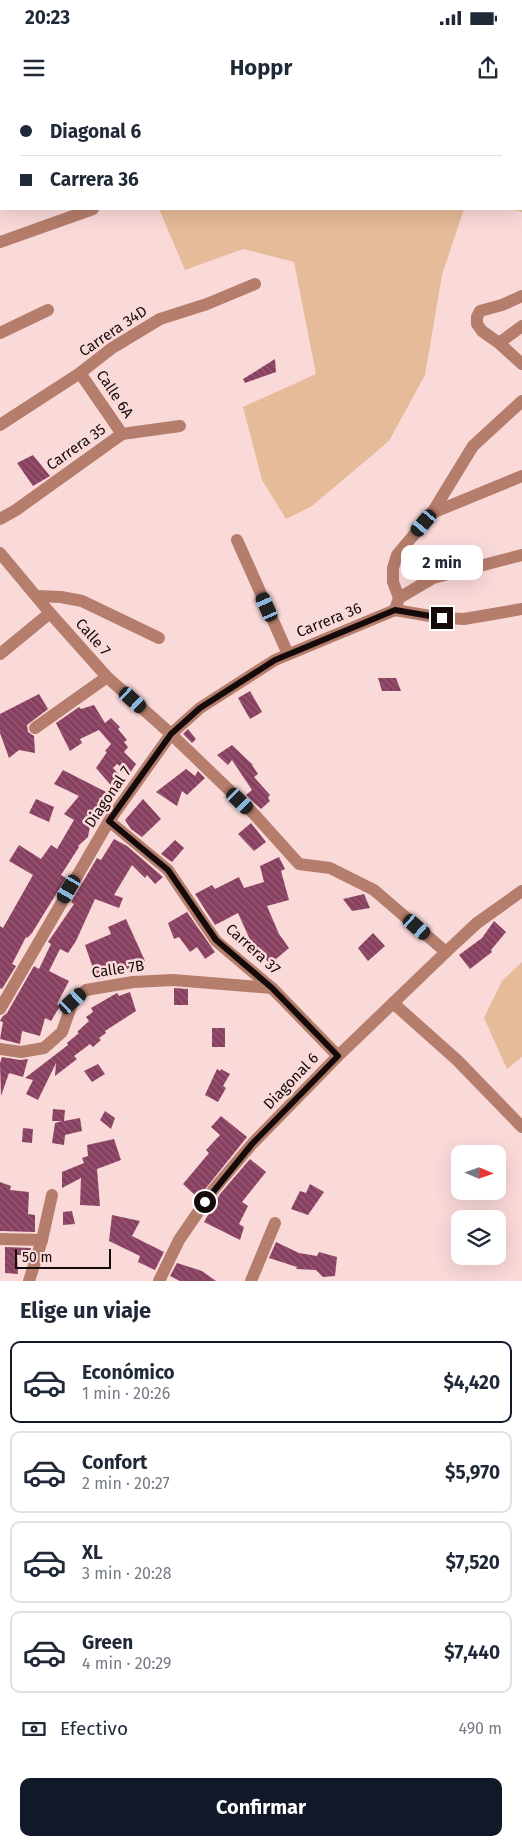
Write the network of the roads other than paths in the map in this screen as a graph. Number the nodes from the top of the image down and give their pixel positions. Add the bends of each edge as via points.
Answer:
1 (90, 210) edge
2 (0, 242) edge
3 (255, 284) dead end
4 (522, 296) edge
5 (48, 310) dead end
6 (522, 326) edge
7 (0, 333) edge
8 (499, 343) junction
9 (522, 364) edge
10 (80, 373) junction
11 (522, 401) edge
12 (0, 425) edge
13 (180, 426) dead end
14 (122, 434) junction
15 (522, 476) edge
16 (432, 513) junction
17 (0, 519) edge
18 (237, 540) dead end
19 (0, 553) edge
20 (522, 555) edge
21 (37, 596) junction
22 (397, 604) junction
23 (522, 609) edge
24 (50, 613) junction
25 (159, 638) dead end
26 (0, 654) edge
27 (288, 654) junction
28 (108, 677) junction
29 (35, 728) dead end
30 (171, 734) junction
31 (109, 821) junction
32 (522, 891) edge
33 (446, 952) junction
34 (272, 988) junction
35 (393, 1002) junction
36 (0, 1010) edge
37 (0, 1049) edge
38 (338, 1056) junction
39 (522, 1127) edge
40 (52, 1194) dead end
41 (275, 1223) dead end
42 (0, 1239) edge
43 (42, 1240) junction
44 (29, 1281) edge
45 (159, 1281) edge
46 (251, 1281) edge

1 - 2 street
3 - 10 street, Carrera 34D via 160,319 112,348
4 - 8 street via 480,310 477,324
5 - 7 street
6 - 8 street
8 - 9 street
10 - 12 street, Carrera 34D
10 - 14 street, Calle 6A
11 - 16 street via 473,446
13 - 14 street, Carrera 35
14 - 17 street, Carrera 35
15 - 16 street
16 - 22 street via 397,555 393,568
18 - 27 street
19 - 21 street, Calle 7
20 - 22 street via 433,578
21 - 24 street, Calle 7
21 - 25 street via 82,601
22 - 23 street, Carrera 36 via 464,619
22 - 27 street, Carrera 36
24 - 26 street
24 - 28 street, Calle 7
27 - 30 street, Carrera 36 via 200,708
28 - 29 street
28 - 30 street, Calle 7
30 - 31 street, Diagonal 7
30 - 33 street, Calle 7 via 254,814 299,864 330,868 374,890
31 - 34 street, Carrera 37 via 168,870 216,940
31 - 36 street, Diagonal 7
32 - 33 street, Diagonal 6 via 477,923
33 - 35 street, Diagonal 6
34 - 37 street, Calle 7B via 173,980 132,982 86,990 73,1001 62,1032 44,1048 21,1052
34 - 38 street, Carrera 37
35 - 38 street, Diagonal 6
35 - 39 street via 457,1060
38 - 45 street, Diagonal 6 via 252,1144 214,1190 178,1240
40 - 43 street
41 - 46 street
42 - 43 street
43 - 44 street

